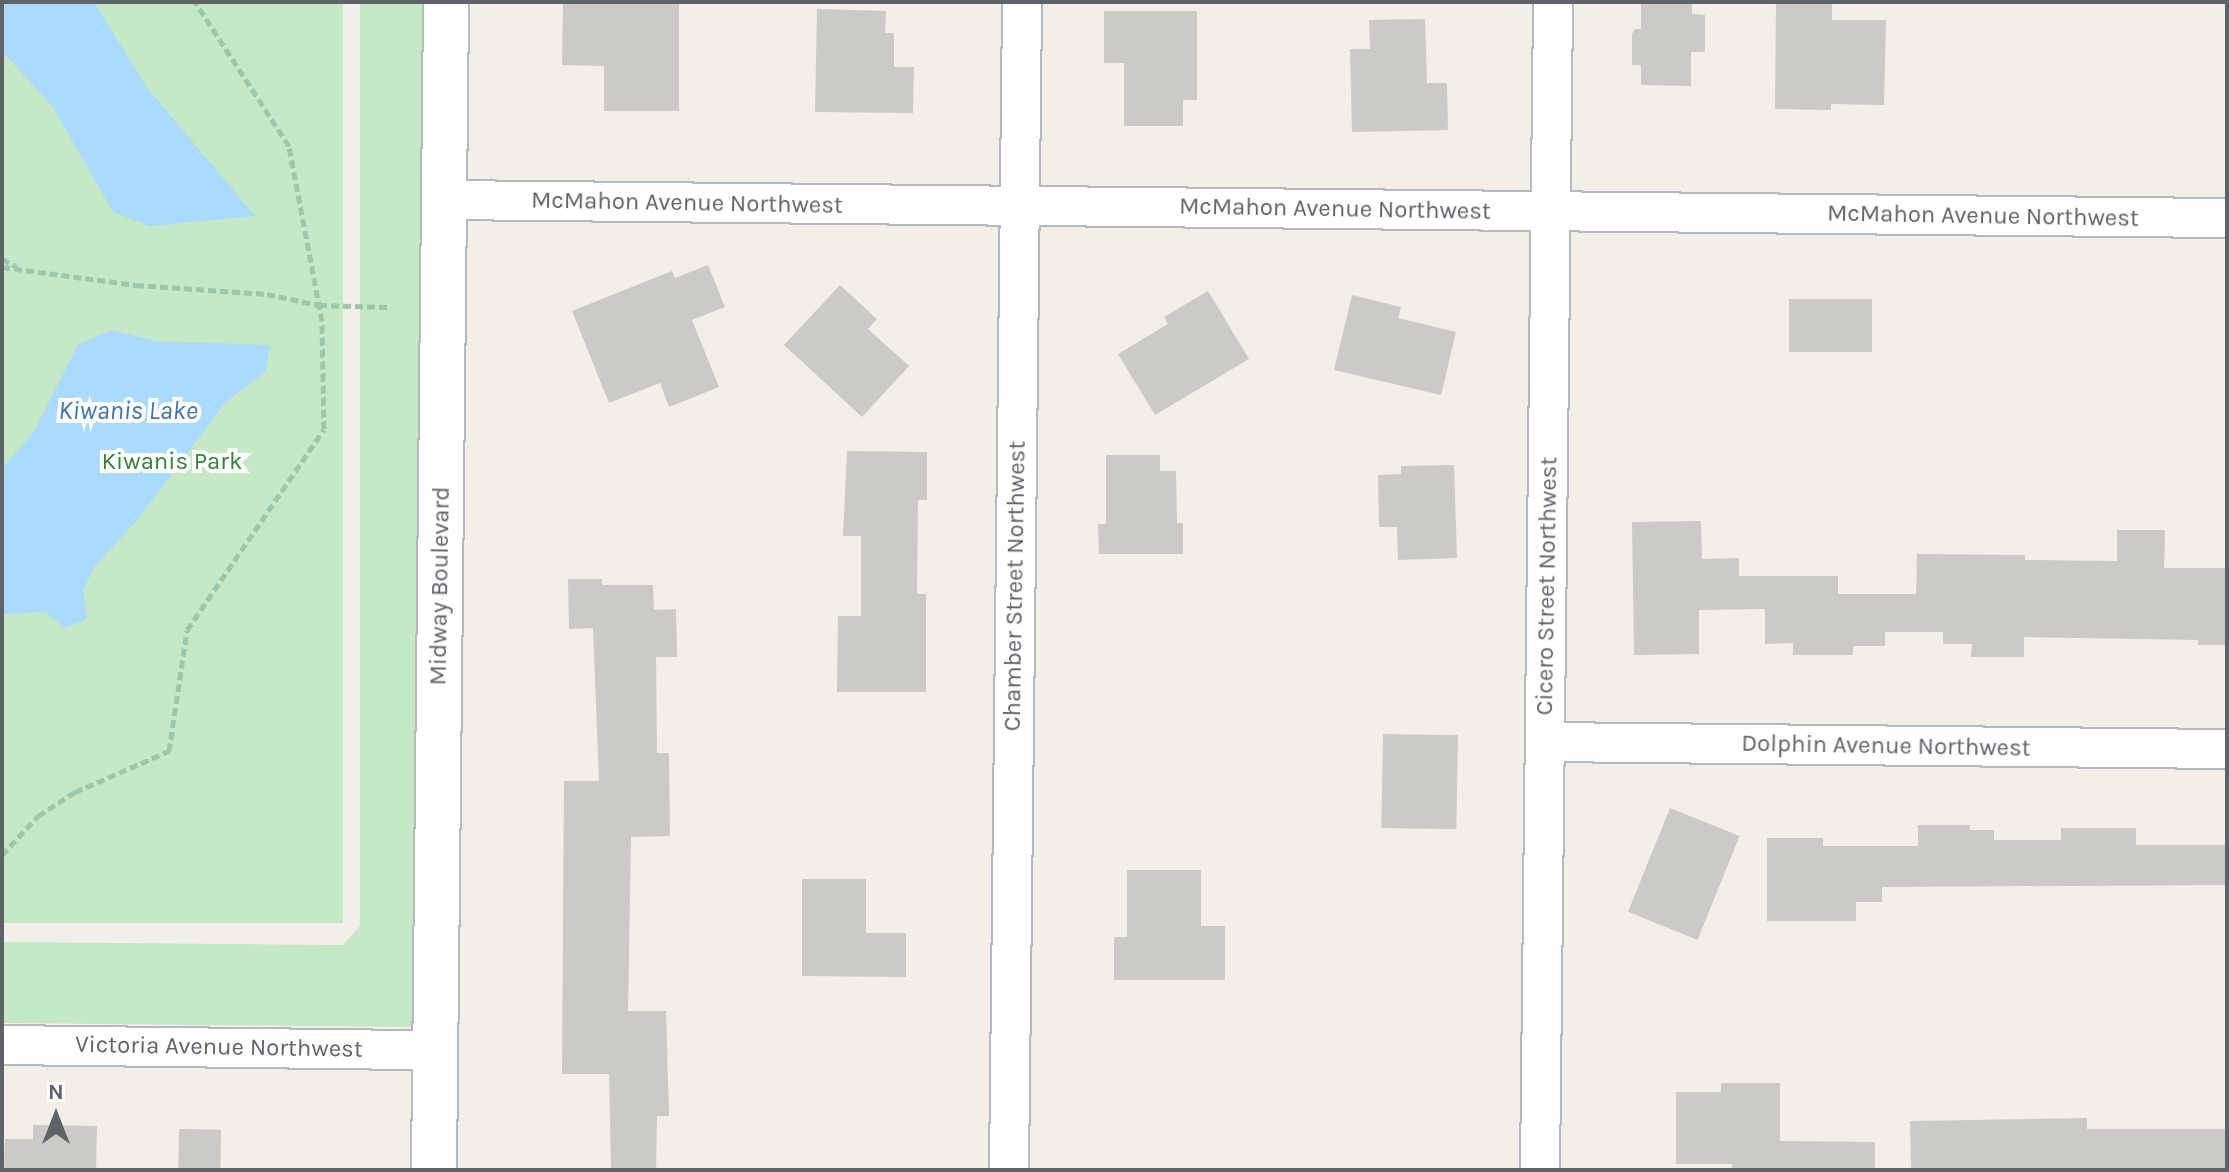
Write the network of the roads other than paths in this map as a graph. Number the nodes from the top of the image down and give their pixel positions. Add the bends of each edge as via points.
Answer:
1 (446, 2) edge
2 (1022, 2) edge
3 (1553, 2) edge
4 (444, 200) junction
5 (1019, 206) junction
6 (1551, 211) junction
7 (2227, 218) edge
8 (1545, 742) junction
9 (2227, 749) edge
10 (2, 1045) edge
11 (435, 1050) junction
12 (434, 1170) edge
13 (1009, 1170) edge
14 (1540, 1170) edge

1 - 4 street, Midway Boulevard
2 - 5 street, Chamber Street Northwest
3 - 6 street, Cicero Street Northwest
4 - 5 street, McMahon Avenue Northwest
4 - 11 street, Midway Boulevard
5 - 6 street, McMahon Avenue Northwest
5 - 13 street, Chamber Street Northwest
6 - 7 street, McMahon Avenue Northwest
6 - 8 street, Cicero Street Northwest
8 - 9 street, Dolphin Avenue Northwest
8 - 14 street, Cicero Street Northwest
10 - 11 street, Victoria Avenue Northwest
11 - 12 street, Midway Boulevard

